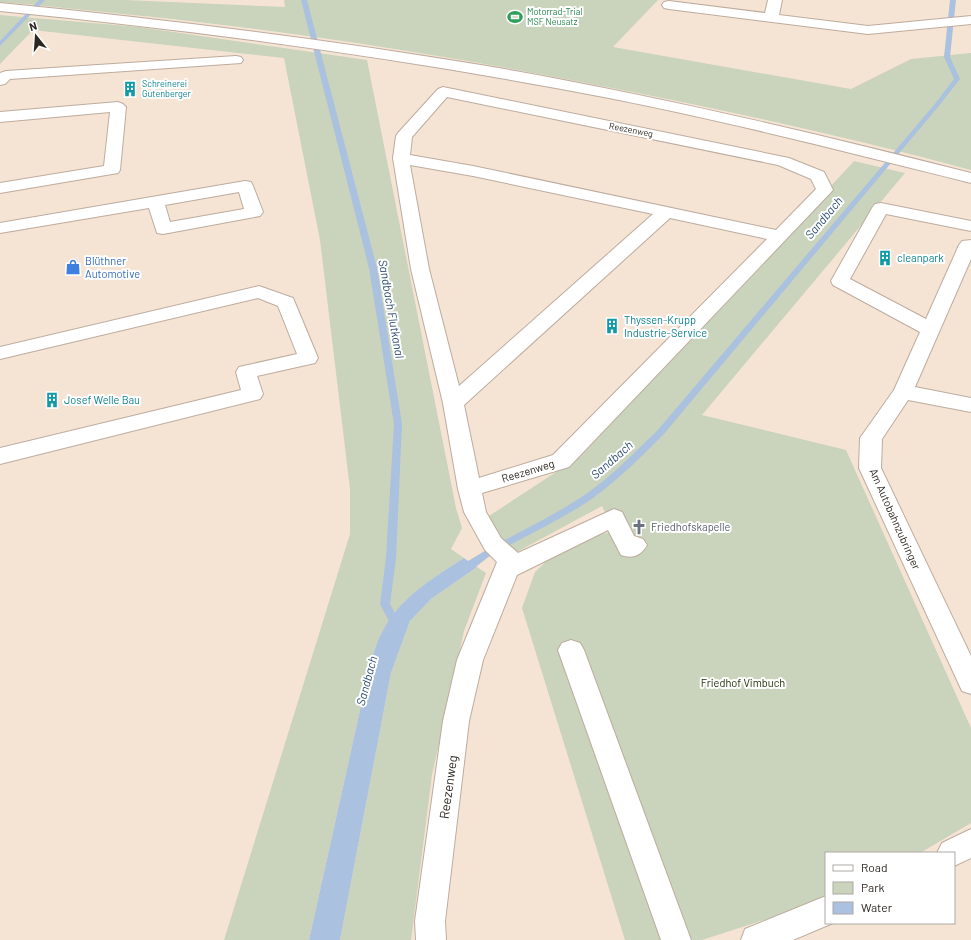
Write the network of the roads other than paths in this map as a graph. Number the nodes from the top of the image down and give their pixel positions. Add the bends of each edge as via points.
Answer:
1 (775, 0) edge
2 (669, 5) dead end
3 (1, 7) edge
4 (771, 18) junction
5 (971, 20) edge
6 (236, 60) dead end
7 (0, 81) edge
8 (0, 117) edge
9 (401, 158) junction
10 (971, 178) edge
11 (0, 188) edge
12 (156, 201) junction
13 (666, 212) junction
14 (971, 226) edge
15 (0, 228) edge
16 (780, 236) junction
17 (970, 242) edge
18 (931, 330) junction
19 (0, 353) edge
20 (903, 392) junction
21 (453, 403) junction
22 (971, 405) edge
23 (0, 456) edge
24 (469, 489) junction
25 (635, 545) dead end
26 (503, 557) junction
27 (571, 650) dead end
28 (971, 683) edge
29 (971, 843) edge
30 (954, 852) edge
31 (825, 911) edge
32 (431, 940) edge
33 (676, 940) edge
34 (756, 940) edge

1 - 4 main road
2 - 4 main road
3 - 10 main road via 288,39 577,87 760,126
4 - 5 main road via 868,30
6 - 7 main road via 6,75
8 - 11 main road via 118,107 112,170
9 - 13 main road
9 - 16 main road, Reezenweg via 404,136 443,92 776,160 818,176 825,190
9 - 21 main road, Reezenweg via 420,269
12 - 12 main road via 245,186 254,212 164,229
12 - 15 main road
13 - 16 main road
13 - 21 main road
14 - 18 main road via 881,208 840,281
16 - 24 main road, Reezenweg via 561,461
17 - 18 main road, Am Autobahnzubringer
18 - 20 main road, Am Autobahnzubringer
19 - 23 main road via 259,292 286,302 308,358 246,372 253,394
20 - 22 main road
20 - 28 main road, Am Autobahnzubringer via 871,438 870,468
21 - 24 main road, Reezenweg
24 - 26 main road, Reezenweg via 476,512
25 - 26 main road via 629,549 614,518 562,542
26 - 32 main road, Reezenweg via 470,660 456,721 430,921
27 - 33 main road
29 - 30 main road
31 - 34 main road

